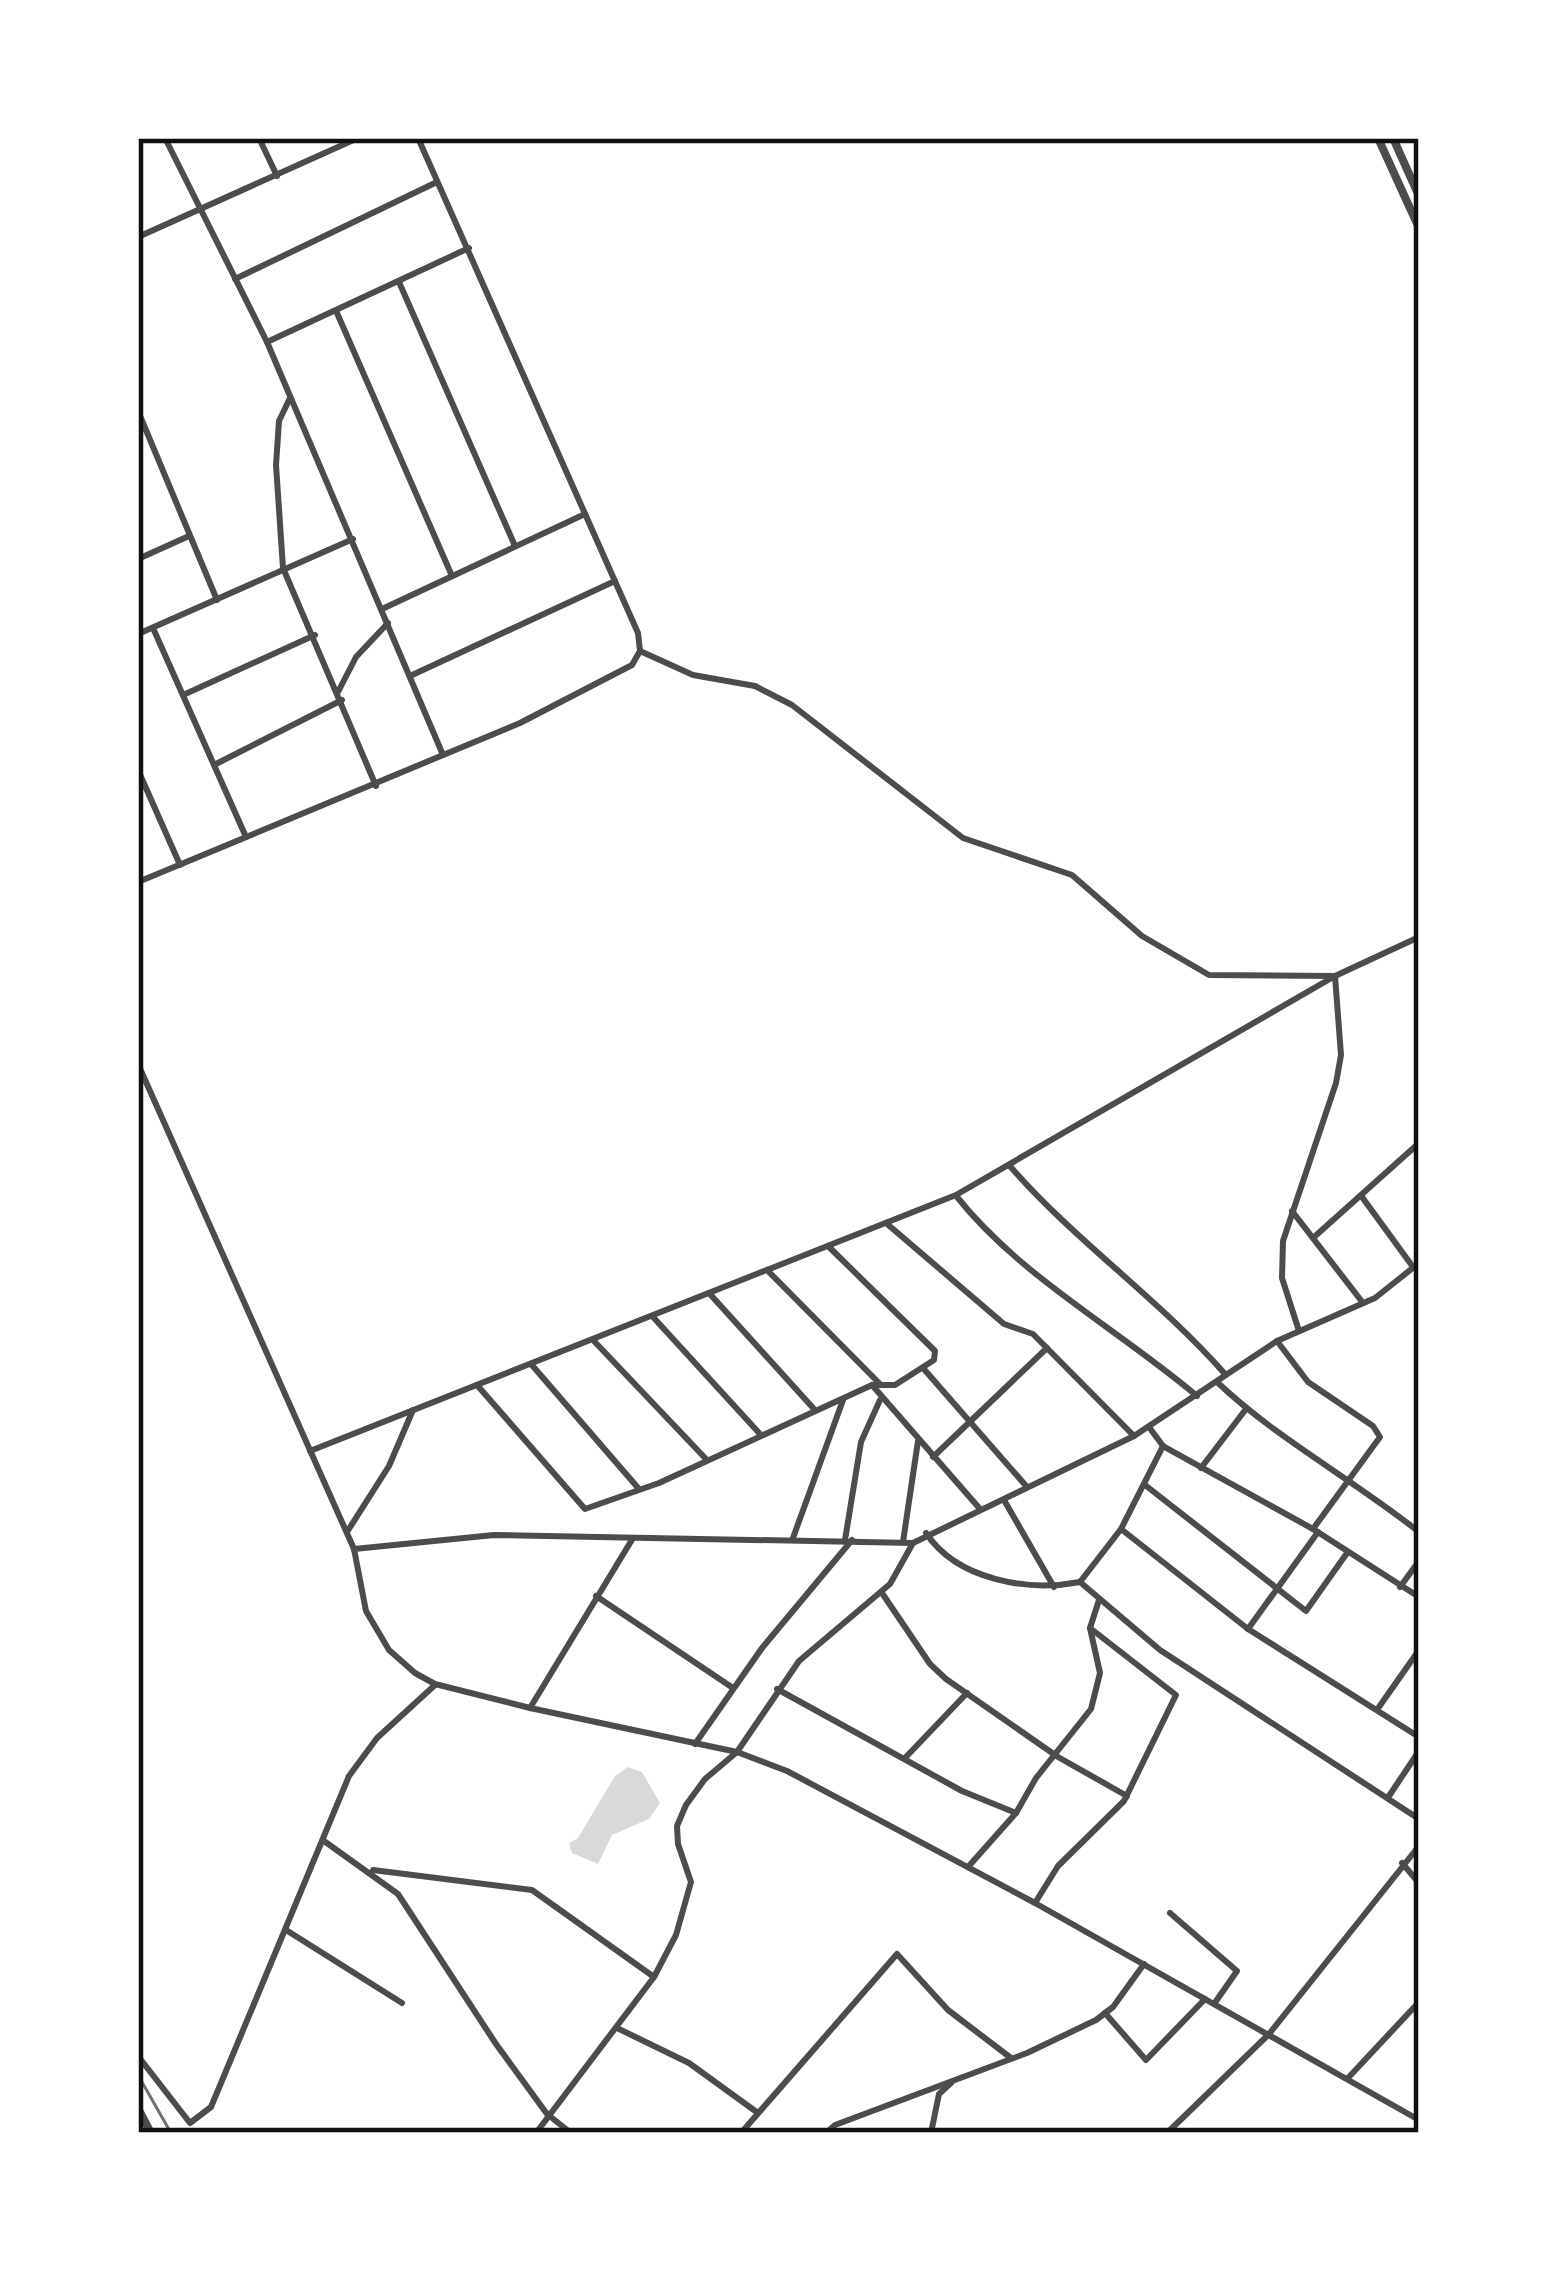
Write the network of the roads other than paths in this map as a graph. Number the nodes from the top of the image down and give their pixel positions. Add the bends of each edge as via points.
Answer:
1 (165, 138) edge
2 (259, 138) edge
3 (358, 138) edge
4 (418, 138) edge
5 (1378, 138) edge
6 (1393, 138) edge
7 (277, 176) junction
8 (438, 181) junction
9 (1419, 196) edge
10 (200, 209) junction
11 (1419, 228) edge
12 (138, 237) edge
13 (469, 248) junction
14 (236, 279) junction
15 (400, 282) junction
16 (337, 313) junction
17 (267, 342) junction
18 (291, 396) junction
19 (138, 411) edge
20 (586, 514) junction
21 (189, 536) junction
22 (353, 539) junction
23 (515, 547) junction
24 (138, 560) edge
25 (283, 568) junction
26 (452, 576) junction
27 (616, 581) junction
28 (217, 600) junction
29 (382, 609) junction
30 (388, 623) junction
31 (153, 628) junction
32 (138, 634) edge
33 (315, 635) junction
34 (640, 651) junction
35 (410, 676) junction
36 (183, 695) junction
37 (340, 696) junction
38 (443, 755) junction
39 (214, 765) junction
40 (138, 770) edge
41 (376, 786) junction
42 (149, 796) junction
43 (138, 800) edge
44 (246, 837) junction
45 (180, 865) junction
46 (138, 882) edge
47 (1419, 937) edge
48 (1335, 976) junction
49 (138, 1064) edge
50 (1419, 1143) edge
51 (1009, 1165) junction
52 (956, 1196) junction
53 (1362, 1197) junction
54 (1292, 1210) junction
55 (886, 1223) junction
56 (1313, 1238) junction
57 (827, 1246) junction
58 (1416, 1265) edge
59 (766, 1270) junction
60 (709, 1293) junction
61 (1364, 1303) junction
62 (651, 1316) junction
63 (1299, 1331) junction
64 (592, 1339) junction
65 (1277, 1341) junction
66 (1047, 1347) junction
67 (531, 1364) junction
68 (923, 1368) junction
69 (1225, 1375) junction
70 (1217, 1382) junction
71 (875, 1384) junction
72 (477, 1385) junction
73 (1197, 1396) junction
74 (844, 1398) junction
75 (881, 1398) junction
76 (814, 1409) junction
77 (1246, 1409) junction
78 (413, 1410) junction
79 (971, 1422) junction
80 (1149, 1427) junction
81 (760, 1434) junction
82 (1134, 1436) junction
83 (918, 1442) junction
84 (1163, 1446) junction
85 (310, 1450) junction
86 (933, 1457) junction
87 (706, 1459) junction
88 (1201, 1468) junction
89 (1354, 1480) junction
90 (1145, 1485) junction
91 (638, 1489) junction
92 (1028, 1489) junction
93 (1004, 1500) junction
94 (981, 1510) junction
95 (1121, 1529) junction
96 (1316, 1530) junction
97 (346, 1532) junction
98 (1419, 1532) edge
99 (926, 1533) junction
100 (633, 1538) junction
101 (793, 1538) junction
102 (849, 1540) junction
103 (903, 1542) junction
104 (913, 1543) junction
105 (354, 1550) junction
106 (1347, 1553) junction
107 (1419, 1562) edge
108 (1080, 1582) junction
109 (1054, 1587) junction
110 (1400, 1587) junction
111 (1273, 1590) junction
112 (882, 1593) junction
113 (596, 1596) junction
114 (1099, 1598) junction
115 (1419, 1598) edge
116 (1090, 1628) junction
117 (1248, 1629) junction
118 (1419, 1650) edge
119 (436, 1684) junction
120 (734, 1688) junction
121 (777, 1688) junction
122 (967, 1693) junction
123 (1378, 1707) junction
124 (530, 1708) junction
125 (1419, 1737) edge
126 (694, 1744) junction
127 (1419, 1751) edge
128 (737, 1752) junction
129 (1058, 1757) junction
130 (905, 1758) junction
131 (1127, 1796) junction
132 (1389, 1796) junction
133 (1016, 1813) junction
134 (1419, 1819) edge
135 (323, 1841) junction
136 (1419, 1846) edge
137 (1402, 1863) junction
138 (968, 1867) junction
139 (370, 1869) junction
140 (1419, 1883) edge
141 (1035, 1903) junction
142 (1170, 1913) dead end
143 (286, 1930) junction
144 (1144, 1964) junction
145 (654, 1977) junction
146 (1205, 1999) junction
147 (1419, 2002) edge
148 (402, 2003) dead end
149 (1214, 2004) junction
150 (1106, 2013) junction
151 (616, 2028) junction
152 (1269, 2034) junction
153 (138, 2056) edge
154 (1011, 2058) junction
155 (953, 2080) junction
156 (1347, 2080) junction
157 (138, 2108) edge
158 (758, 2113) junction
159 (547, 2114) junction
160 (1419, 2120) edge
161 (151, 2133) edge
162 (536, 2133) edge
163 (572, 2133) edge
164 (741, 2133) edge
165 (826, 2133) edge
166 (931, 2133) edge
167 (1167, 2133) edge

1 - 10 street
2 - 7 street
3 - 7 street
4 - 8 street
5 - 11 street
6 - 9 street
7 - 10 street
8 - 13 street
8 - 14 street
10 - 12 street
10 - 14 street
13 - 15 street
13 - 20 street
14 - 17 street
15 - 16 street
15 - 23 street
16 - 17 street
16 - 26 street
17 - 18 street
18 - 22 street
18 - 25 street via 279,421 276,465
19 - 21 street
20 - 23 street
20 - 27 street
21 - 24 street
21 - 28 street
22 - 25 street
22 - 29 street
23 - 26 street
25 - 28 street
25 - 33 street
26 - 29 street
27 - 34 street
27 - 35 street
28 - 31 street
29 - 30 street
30 - 35 street
30 - 37 street via 356,657
31 - 32 street
31 - 36 street
33 - 36 street
33 - 37 street
34 - 38 street via 604,682
34 - 48 street via 792,705 963,838 1072,875 1142,937 1209,975
35 - 38 street
36 - 39 street
37 - 39 street
37 - 41 street
38 - 41 street
39 - 44 street
40 - 42 street
41 - 44 street
42 - 43 street
42 - 45 street
44 - 45 street
45 - 46 street
47 - 48 street
48 - 51 street
48 - 54 street via 1336,1083
49 - 85 street
50 - 53 street
51 - 52 street
51 - 69 street
52 - 55 street
52 - 73 street via 1010,1256
53 - 56 street
53 - 58 street
54 - 56 street
54 - 63 street via 1281,1261
55 - 57 street
55 - 66 street via 1004,1324
56 - 61 street
57 - 59 street
57 - 68 street via 935,1351
58 - 61 street
59 - 60 street
59 - 71 street
60 - 62 street
60 - 76 street
61 - 63 street
62 - 64 street
62 - 81 street
63 - 65 street
64 - 67 street
64 - 87 street
65 - 69 street
65 - 89 street via 1308,1382 1378,1432
66 - 79 street
66 - 82 street
67 - 72 street
67 - 91 street
68 - 71 street via 890,1387
68 - 79 street
69 - 70 street
70 - 73 street
70 - 77 street
71 - 74 street
71 - 75 street
72 - 78 street
72 - 91 street via 585,1509
73 - 80 street
74 - 76 street
74 - 101 street
75 - 83 street
75 - 102 street via 861,1442
76 - 81 street
77 - 88 street
77 - 89 street
78 - 85 street
78 - 97 street
79 - 86 street
79 - 92 street
80 - 82 street
80 - 84 street
81 - 87 street
82 - 92 street
83 - 86 street
83 - 103 street
84 - 88 street
84 - 90 street
85 - 97 street
86 - 94 street
87 - 91 street
88 - 96 street
89 - 96 street
89 - 98 street
90 - 95 street
90 - 111 street
92 - 93 street
93 - 94 street
93 - 109 street
94 - 99 street
95 - 108 street
95 - 117 street
96 - 106 street
96 - 111 street
97 - 105 street
99 - 104 street
99 - 109 street via 948,1562 970,1572
100 - 101 street
100 - 105 street via 494,1535
100 - 113 street
101 - 102 street
102 - 103 street
102 - 120 street
103 - 104 street
104 - 112 street
105 - 119 street via 366,1611 389,1651
106 - 110 street
106 - 111 street via 1309,1611
107 - 110 street
108 - 109 street
108 - 114 street
110 - 115 street
111 - 117 street
112 - 121 street
112 - 122 street via 930,1664
113 - 120 street
113 - 124 street
114 - 116 street
114 - 132 street via 1160,1649
116 - 129 street via 1097,1693
116 - 131 street via 1175,1691
117 - 123 street
118 - 123 street
119 - 124 street
119 - 135 street via 362,1755
120 - 126 street
121 - 128 street
121 - 130 street
122 - 129 street
122 - 130 street
123 - 125 street
124 - 126 street
126 - 128 street
127 - 132 street
128 - 138 street
128 - 145 street via 705,1779 677,1826 691,1882 688,1905
129 - 131 street
129 - 133 street
130 - 133 street
131 - 141 street via 1058,1866
132 - 134 street
133 - 138 street
135 - 139 street
135 - 143 street
136 - 137 street
137 - 140 street
137 - 152 street
138 - 141 street
139 - 145 street via 532,1890
139 - 159 street via 398,1894
141 - 144 street
142 - 149 street via 1237,1972
143 - 148 street
143 - 153 street via 224,2083 198,2120 190,2123
144 - 146 street
144 - 150 street
145 - 151 street
146 - 149 street
146 - 150 street via 1149,2060
147 - 156 street
149 - 152 street
150 - 154 street
151 - 158 street via 689,2063
151 - 159 street
152 - 156 street
152 - 167 street
154 - 155 street
154 - 158 street via 948,2009 897,1954
155 - 165 street
155 - 166 street via 939,2094
156 - 160 street
157 - 161 street
158 - 164 street
159 - 162 street
159 - 163 street

